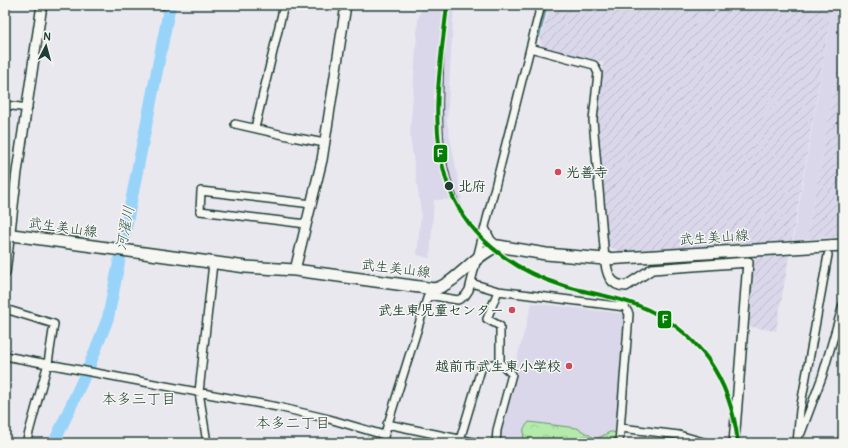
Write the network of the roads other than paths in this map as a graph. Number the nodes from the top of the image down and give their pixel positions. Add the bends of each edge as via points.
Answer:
1 (42, 5) edge
2 (284, 5) edge
3 (346, 5) edge
4 (541, 5) edge
5 (530, 48) junction
6 (5, 105) edge
7 (28, 108) junction
8 (235, 124) dead end
9 (255, 128) junction
10 (325, 143) junction
11 (312, 204) junction
12 (306, 224) junction
13 (485, 228) junction
14 (7, 234) edge
15 (843, 245) edge
16 (498, 246) junction
17 (828, 255) dead end
18 (610, 258) junction
19 (475, 260) junction
20 (213, 263) junction
21 (295, 270) junction
22 (5, 273) edge
23 (471, 283) junction
24 (429, 292) junction
25 (498, 292) junction
26 (813, 303) dead end
27 (843, 305) edge
28 (5, 309) edge
29 (817, 311) junction
30 (5, 356) edge
31 (48, 363) junction
32 (500, 363) junction
33 (199, 392) junction
34 (387, 424) junction
35 (621, 428) junction
36 (798, 432) junction
37 (384, 435) junction
38 (437, 435) junction
39 (843, 437) edge
40 (460, 441) edge
41 (26, 443) edge
42 (207, 443) edge
43 (382, 443) edge
44 (434, 443) edge
45 (478, 443) edge
46 (496, 443) edge
47 (619, 443) edge
48 (707, 443) edge
49 (734, 443) edge
50 (797, 443) edge
51 (842, 443) edge

1 - 7 street
2 - 9 street
3 - 10 street
4 - 5 street
5 - 13 street
5 - 18 street via 594,65 597,68 594,126
6 - 7 street
7 - 14 street
8 - 9 street
9 - 10 street
10 - 11 street
11 - 12 street
11 - 12 street via 201,191 200,211
12 - 21 street
13 - 16 street via 491,240
13 - 19 street
14 - 20 main road, 武生美山線
14 - 22 street
15 - 18 main road, 武生美山線
16 - 18 main road, 武生美山線 via 546,254
16 - 19 main road, 武生美山線
17 - 29 street
18 - 49 street via 608,274 611,280 616,285 626,286 652,269 748,262
19 - 23 street via 476,268
19 - 24 main road, 武生美山線 via 443,285
20 - 21 main road, 武生美山線
20 - 33 street
21 - 24 main road, 武生美山線
23 - 24 street via 465,296 458,300
23 - 25 street
24 - 34 street
25 - 32 street via 487,319 500,326
25 - 35 street via 625,307 629,314
26 - 29 street
27 - 36 street via 818,388 801,433
28 - 31 street via 54,324
29 - 36 street
30 - 31 street
31 - 33 street
31 - 41 street
32 - 40 street via 482,366
32 - 46 street via 512,374
33 - 37 street via 329,418
33 - 42 street
34 - 37 street
34 - 38 street
35 - 47 street
35 - 48 street via 679,435
36 - 50 street
37 - 43 street
38 - 40 street
38 - 44 street
39 - 51 street
40 - 45 street

